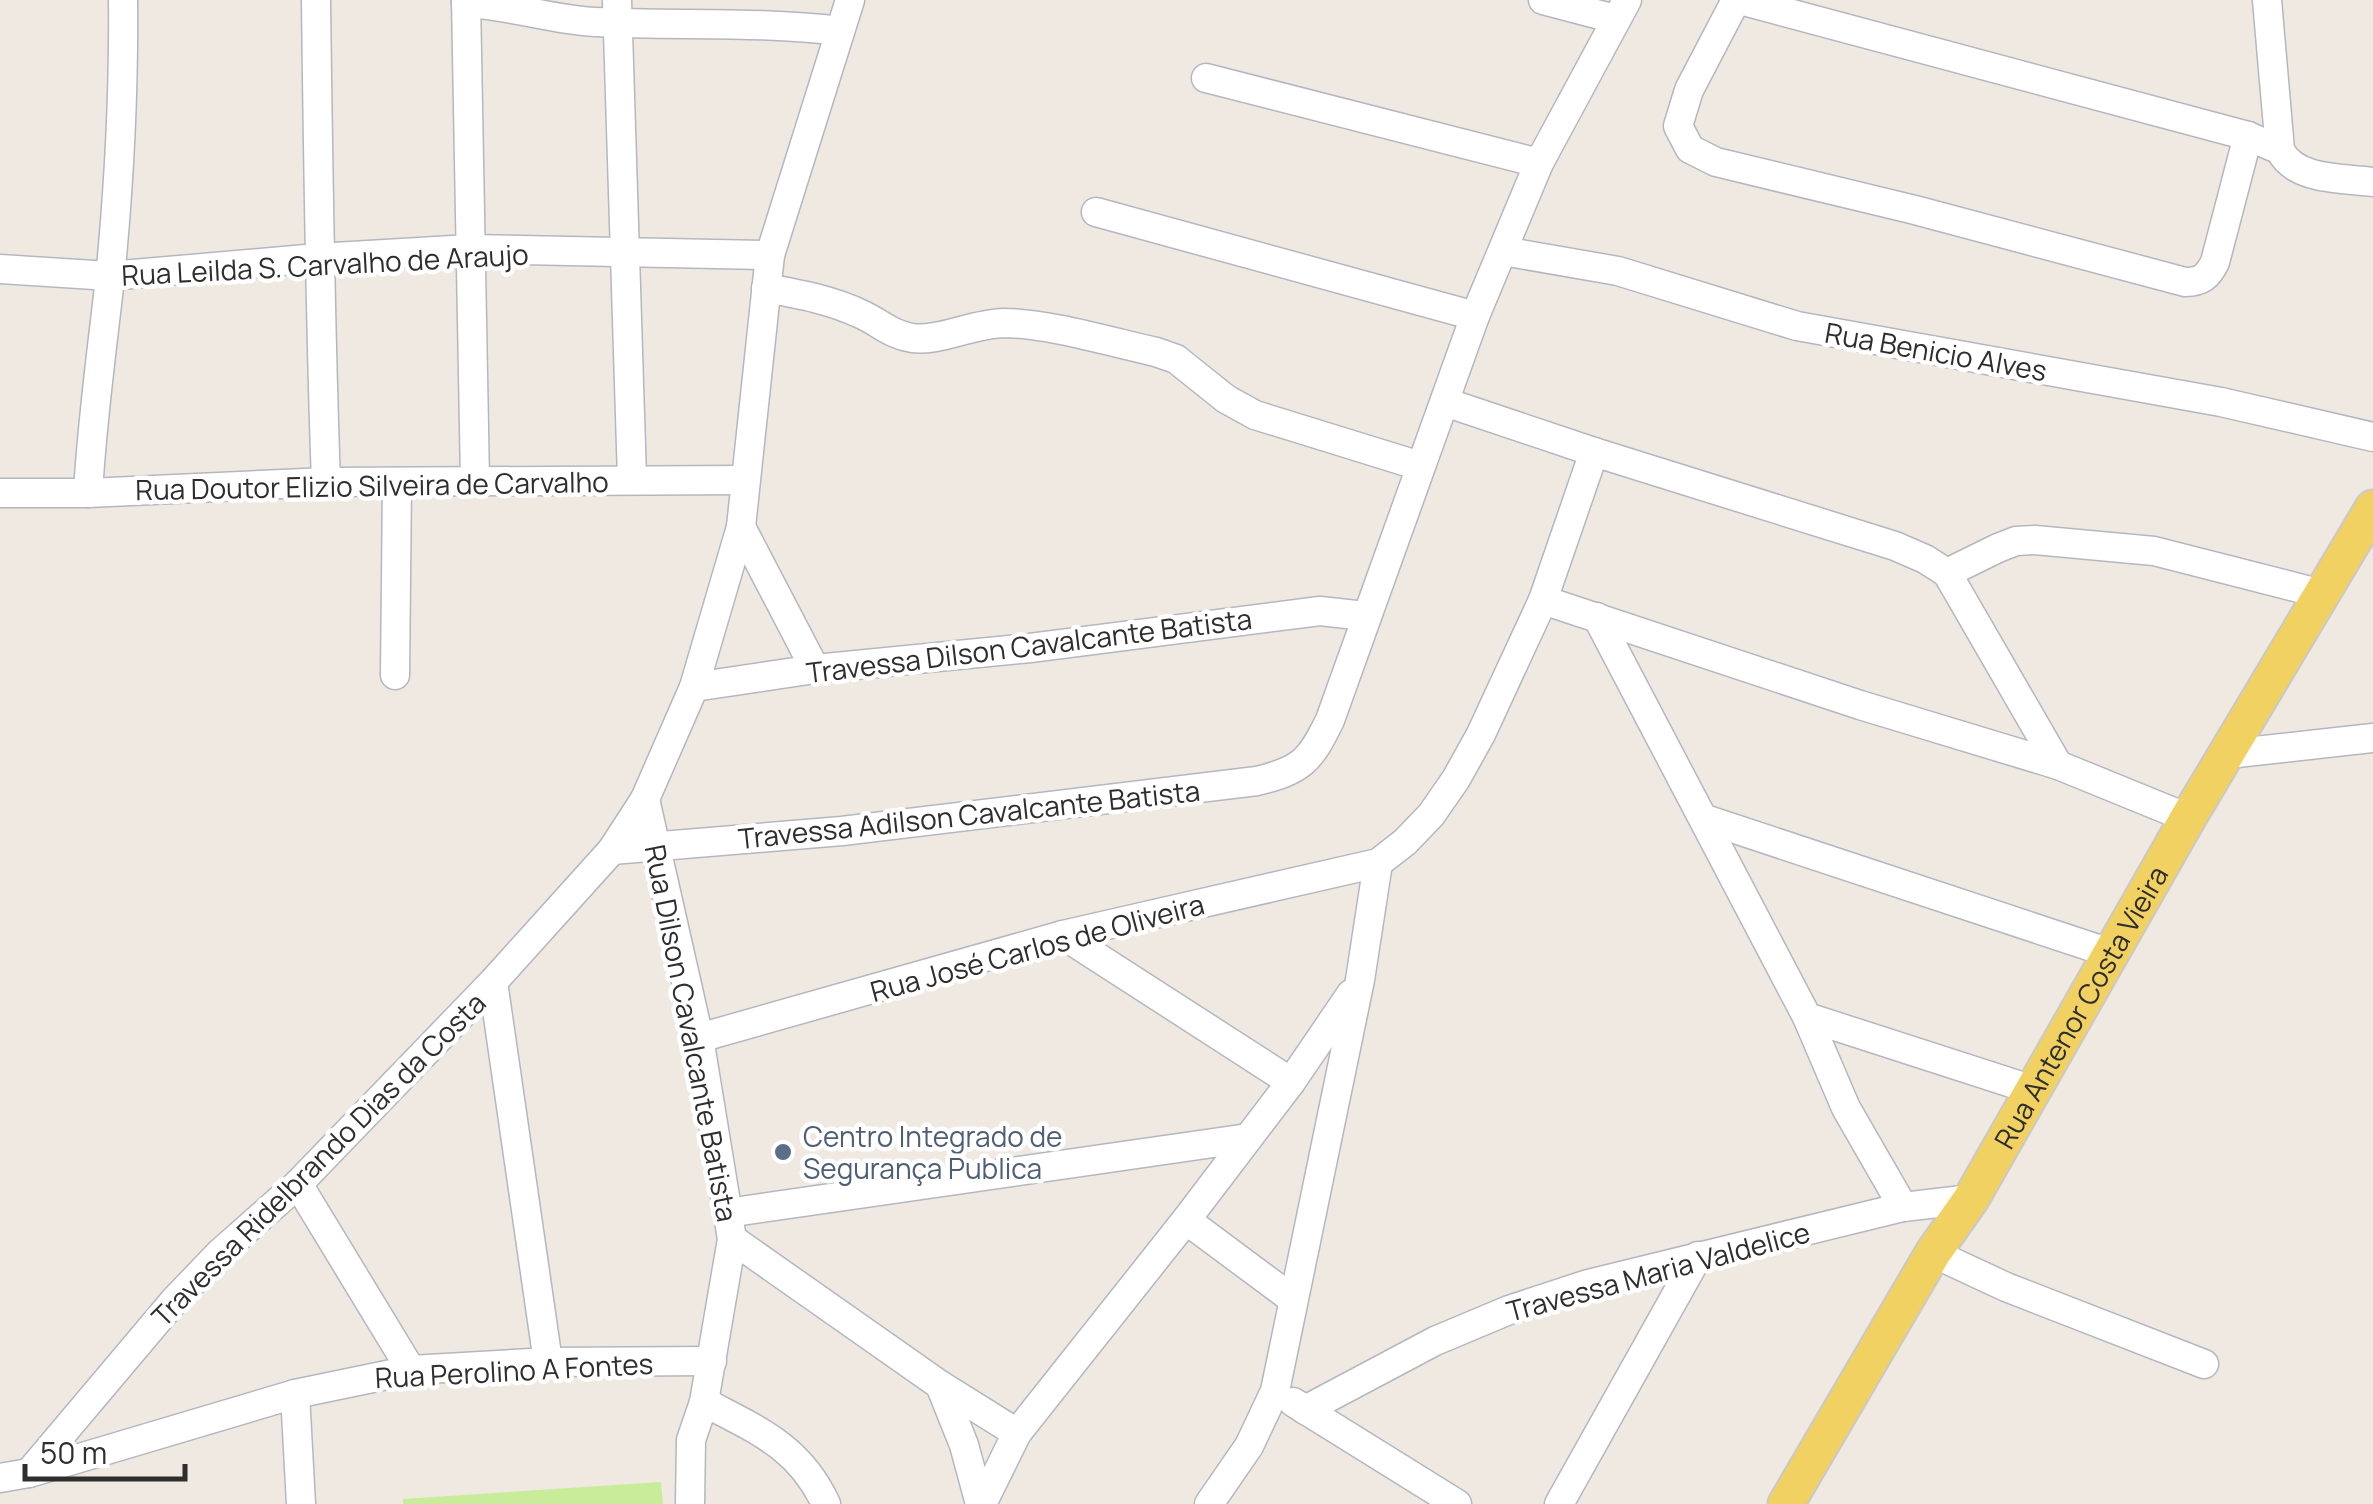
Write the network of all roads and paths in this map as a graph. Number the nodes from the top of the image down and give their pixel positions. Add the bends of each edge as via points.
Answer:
1 (123, 0) edge
2 (316, 0) edge
3 (850, 0) edge
4 (1542, 0) edge
5 (1738, 0) edge
6 (2268, 0) edge
7 (466, 1) edge
8 (1621, 10) edge
9 (616, 11) edge
10 (840, 31) junction
11 (1206, 78) dead end
12 (2248, 136) junction
13 (2280, 150) junction
14 (1539, 163) junction
15 (2373, 182) edge
16 (1096, 212) dead end
17 (470, 250) junction
18 (1503, 251) junction
19 (624, 253) junction
20 (770, 255) junction
21 (317, 258) junction
22 (0, 269) edge
23 (110, 276) junction
24 (766, 288) junction
25 (1475, 316) junction
26 (1445, 402) junction
27 (2373, 437) edge
28 (1594, 452) junction
29 (1420, 466) junction
30 (632, 480) junction
31 (744, 480) junction
32 (474, 481) junction
33 (326, 482) junction
34 (397, 482) junction
35 (0, 493) edge
36 (88, 493) junction
37 (2373, 508) edge
38 (741, 527) junction
39 (1947, 573) junction
40 (2322, 594) junction
41 (1543, 600) junction
42 (1365, 616) junction
43 (1598, 617) junction
44 (814, 670) junction
45 (395, 675) dead end
46 (694, 687) junction
47 (2373, 738) edge
48 (2228, 754) junction
49 (2058, 766) junction
50 (644, 799) junction
51 (2188, 818) junction
52 (1705, 819) junction
53 (656, 847) junction
54 (612, 850) junction
55 (1378, 864) junction
56 (1063, 935) junction
57 (2110, 953) junction
58 (1360, 980) junction
59 (494, 982) junction
60 (1807, 1017) junction
61 (699, 1038) junction
62 (1290, 1082) junction
63 (2033, 1090) junction
64 (1248, 1138) junction
65 (298, 1184) junction
66 (1971, 1199) junction
67 (1903, 1207) junction
68 (1186, 1220) junction
69 (730, 1226) junction
70 (1933, 1253) junction
71 (1698, 1256) junction
72 (1292, 1298) junction
73 (712, 1360) junction
74 (548, 1362) junction
75 (2204, 1364) dead end
76 (411, 1370) junction
77 (940, 1385) junction
78 (1274, 1391) junction
79 (295, 1394) junction
80 (704, 1402) junction
81 (1305, 1410) junction
82 (1017, 1433) junction
83 (29, 1473) junction
84 (0, 1478) edge
85 (301, 1504) edge
86 (690, 1504) edge
87 (826, 1504) edge
88 (981, 1504) edge
89 (1209, 1504) edge
90 (1457, 1504) edge
91 (1558, 1504) edge
92 (1786, 1504) edge

1 - 23 street
2 - 21 street
3 - 10 street, Travessa Ridelbrando Dias da Costa
4 - 8 street
5 - 12 street
5 - 12 street via 1689,90 1678,126 1690,149 1716,162 2196,282 2215,262
6 - 13 street
7 - 9 street via 580,21
7 - 17 street
8 - 14 street
9 - 10 street
9 - 19 street
10 - 20 street, Travessa Ridelbrando Dias da Costa
11 - 14 street
12 - 13 street
13 - 15 street via 2303,170
14 - 18 street
16 - 25 street
17 - 19 street, Rua Leilda S. Carvalho de Araujo
17 - 21 street, Rua Leilda S. Carvalho de Araujo
17 - 32 street
18 - 25 street
18 - 27 street, Rua Benicio Alves via 1634,275 1797,326 2221,402
19 - 20 street, Rua Leilda S. Carvalho de Araujo
19 - 30 street
20 - 24 street, Travessa Ridelbrando Dias da Costa
21 - 23 street, Rua Leilda S. Carvalho de Araujo
21 - 33 street
22 - 23 street, Rua Leilda S. Carvalho de Araujo
23 - 36 street
24 - 29 street via 838,304 911,338 1010,323 1156,352 1255,416
24 - 31 street, Travessa Ridelbrando Dias da Costa
25 - 26 street
26 - 28 street
26 - 29 street
28 - 39 street via 1895,546
28 - 41 street
29 - 42 street
30 - 31 street, Rua Doutor Elizio Silveira de Carvalho
30 - 32 street, Rua Doutor Elizio Silveira de Carvalho
31 - 38 street, Travessa Ridelbrando Dias da Costa
32 - 34 street, Rua Doutor Elizio Silveira de Carvalho
33 - 34 street, Rua Doutor Elizio Silveira de Carvalho
33 - 36 street, Rua Doutor Elizio Silveira de Carvalho
34 - 45 street
35 - 36 street, Rua Doutor Elizio Silveira de Carvalho
37 - 40 main road, Rua Antenor Costa Vieira
38 - 44 street
38 - 46 street, Travessa Ridelbrando Dias da Costa
39 - 40 street via 2016,541 2036,540 2154,551
39 - 49 street
40 - 48 main road, Rua Antenor Costa Vieira
41 - 43 street
41 - 55 street via 1456,779 1431,816
42 - 44 street, Travessa Dilson Cavalcante Batista via 1320,611
42 - 53 street, Travessa Adilson Cavalcante Batista via 1315,751 1289,773 842,831
43 - 49 street
43 - 52 street
44 - 46 street, Travessa Dilson Cavalcante Batista
46 - 50 street, Travessa Ridelbrando Dias da Costa
47 - 48 street
48 - 51 main road, Rua Antenor Costa Vieira
49 - 51 street
50 - 53 street, Rua Dilson Cavalcante Batista
50 - 54 street, Travessa Ridelbrando Dias da Costa
51 - 57 main road, Rua Antenor Costa Vieira
52 - 57 street
52 - 60 street
53 - 54 street, Travessa Adilson Cavalcante Batista
53 - 61 street, Rua Dilson Cavalcante Batista
54 - 59 street, Travessa Ridelbrando Dias da Costa
55 - 56 street, Rua José Carlos de Oliveira
55 - 58 street
56 - 61 street, Rua José Carlos de Oliveira
56 - 62 street
57 - 63 main road, Rua Antenor Costa Vieira
58 - 62 street
58 - 72 street
59 - 65 street, Travessa Ridelbrando Dias da Costa
59 - 74 street
60 - 63 street
60 - 67 street via 1846,1108
61 - 69 street, Rua Dilson Cavalcante Batista
62 - 64 street
63 - 66 main road, Rua Antenor Costa Vieira
64 - 68 street
64 - 69 street
65 - 76 street
65 - 83 street, Travessa Ridelbrando Dias da Costa via 174,1301
66 - 67 street, Travessa Maria Valdelice
66 - 70 main road, Rua Antenor Costa Vieira
67 - 71 street, Travessa Maria Valdelice
68 - 72 street
68 - 82 street
69 - 73 street, Rua Dilson Cavalcante Batista
69 - 77 street
70 - 75 street
70 - 92 main road, Rua Antenor Costa Vieira
71 - 81 street, Travessa Maria Valdelice via 1509,1310
71 - 91 street
72 - 78 street
73 - 74 street, Rua Perolino A Fontes
73 - 80 street, Rua Dilson Cavalcante Batista
74 - 76 street, Rua Perolino A Fontes
76 - 79 street, Rua Perolino A Fontes
77 - 82 street
77 - 88 street
78 - 81 street
78 - 89 street via 1249,1446
79 - 83 street, Rua Perolino A Fontes
79 - 85 street
80 - 86 street, Rua Dilson Cavalcante Batista via 691,1440
80 - 87 street via 780,1443 806,1467
81 - 90 street
82 - 88 street
83 - 84 street, Rua Perolino A Fontes

